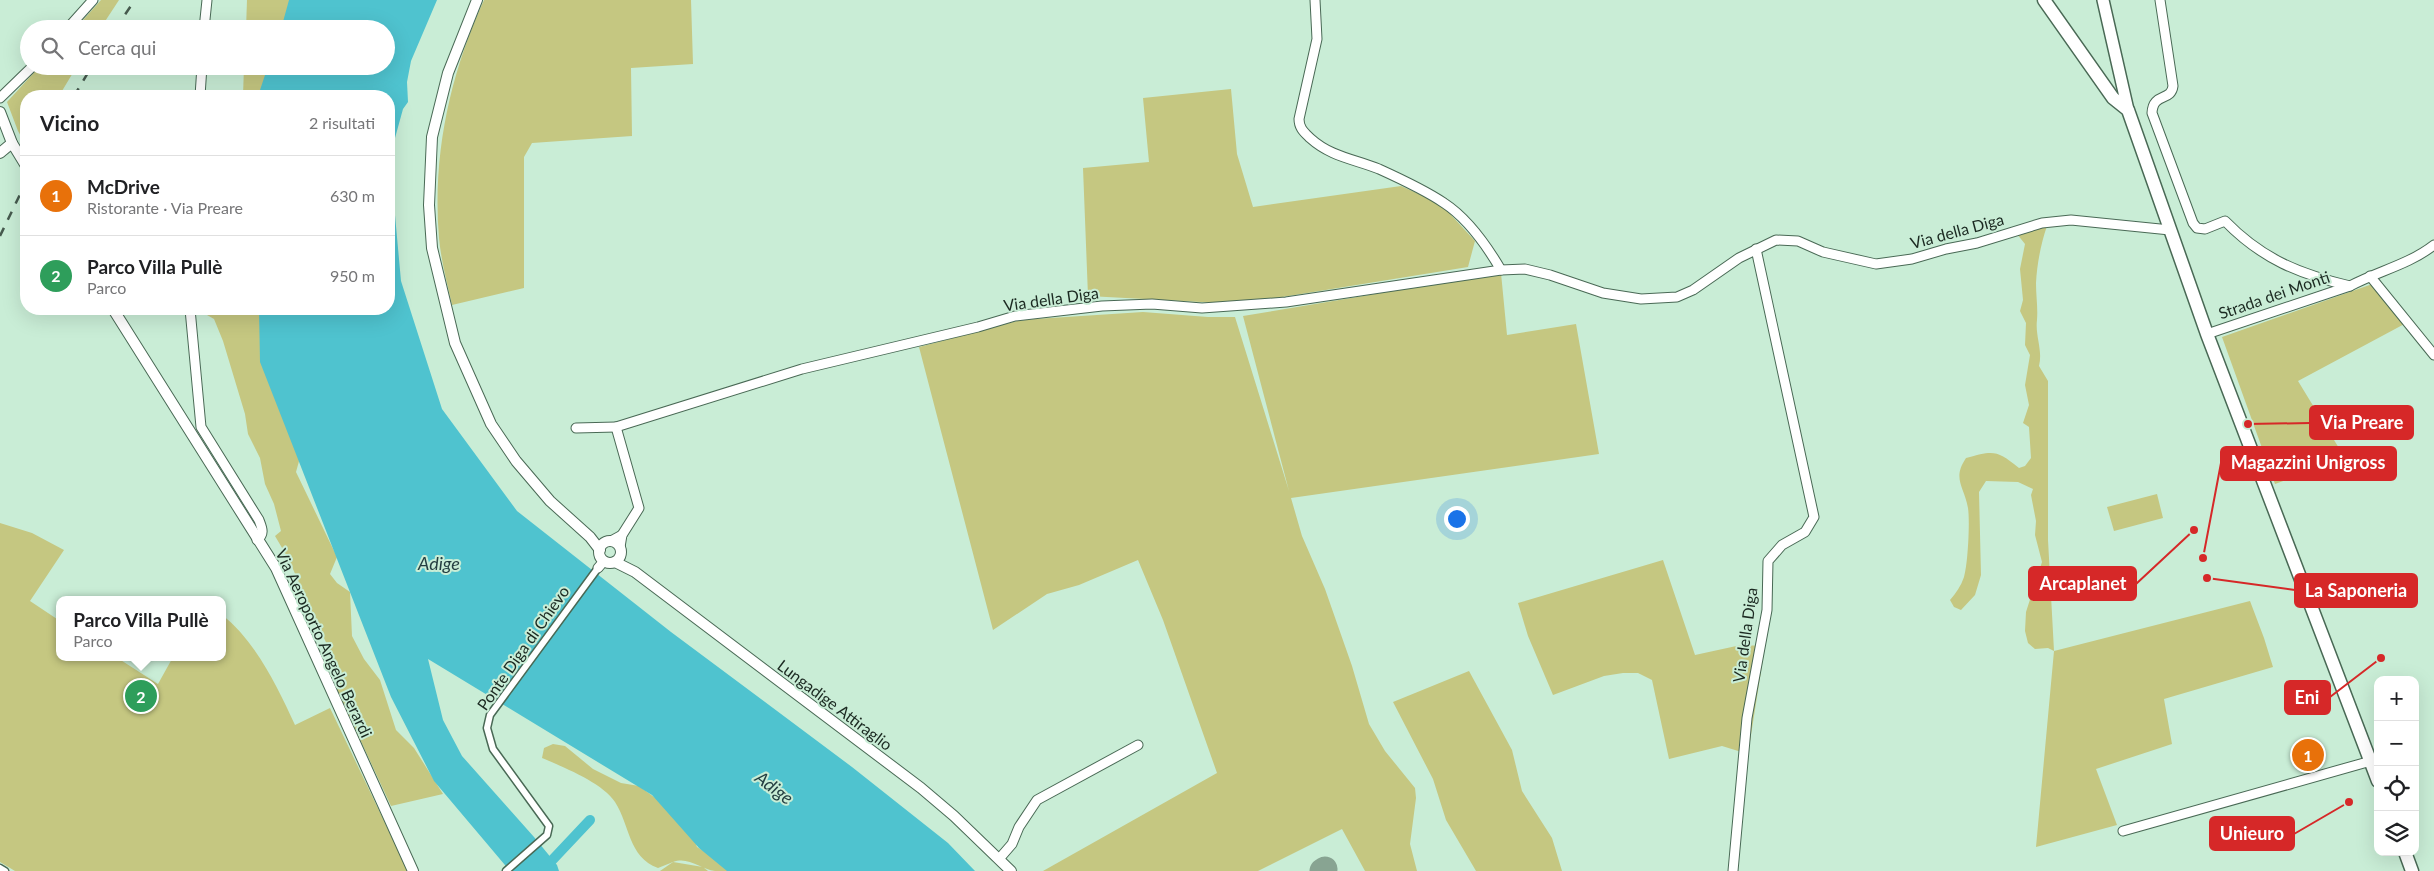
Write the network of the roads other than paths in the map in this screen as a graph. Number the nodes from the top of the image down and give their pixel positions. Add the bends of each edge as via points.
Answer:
1 (93, 0) edge
2 (207, 0) edge
3 (476, 0) edge
4 (1315, 0) edge
5 (2044, 0) edge
6 (2102, 0) edge
7 (2160, 0) edge
8 (75, 20) edge
9 (205, 20) edge
10 (24, 75) edge
11 (201, 75) edge
12 (200, 90) edge
13 (0, 98) edge
14 (2128, 110) junction
15 (0, 112) edge
16 (12, 143) junction
17 (0, 153) edge
18 (20, 156) edge
19 (2170, 230) junction
20 (2434, 245) edge
21 (1756, 249) junction
22 (1501, 270) junction
23 (2370, 276) junction
24 (2350, 286) junction
25 (117, 315) edge
26 (191, 315) edge
27 (2206, 334) junction
28 (2434, 355) edge
29 (616, 427) junction
30 (576, 428) dead end
31 (622, 535) junction
32 (257, 540) junction
33 (605, 545) junction
34 (621, 550) junction
35 (615, 562) junction
36 (601, 565) junction
37 (634, 572) junction
38 (1138, 745) dead end
39 (2371, 762) junction
40 (2374, 770) edge
41 (2123, 831) dead end
42 (2406, 856) edge
43 (999, 859) junction
44 (0, 868) edge
45 (5, 871) edge
46 (413, 871) edge
47 (506, 871) edge
48 (1010, 871) edge
49 (1733, 871) edge
50 (2412, 871) edge

1 - 8 street
2 - 9 street
3 - 33 street, Lungadige Attiraglio via 448,73 432,137 429,205 432,248 455,342 491,424 516,461 550,501 590,537
4 - 22 street via 1317,39 1299,119 1301,129 1332,154 1378,169 1455,211
5 - 14 main road via 2113,98
6 - 14 main road
7 - 24 street, Strada dei Monti via 2173,91 2156,100 2152,113 2193,223 2197,228 2205,229 2225,221 2263,254 2288,268
10 - 13 street
11 - 12 street
14 - 19 main road
15 - 16 street
16 - 17 street
16 - 18 street
19 - 21 street, Via della Diga via 2071,220 2042,223 1977,243 1876,264 1823,252 1798,241 1776,240
19 - 27 main road
20 - 23 street, Strada dei Monti via 2401,266
21 - 22 street, Via della Diga via 1693,290 1677,296 1641,299 1603,293 1550,275
21 - 49 street, Via della Diga via 1814,517 1805,532 1782,545 1768,562 1767,610 1747,718
22 - 29 street, Via della Diga via 1266,304 1202,308 1152,304 1102,306 1015,316 802,369
23 - 24 street, Strada dei Monti
23 - 28 street
24 - 27 street, Strada dei Monti
25 - 32 street, Via Aeroporto Angelo Berardi
26 - 32 street via 202,427 259,520 263,531
27 - 39 main road
29 - 30 street, Via della Diga
29 - 31 street via 639,508
31 - 33 street
31 - 34 street
32 - 46 street, Via Aeroporto Angelo Berardi via 276,568
33 - 34 street, Lungadige Attiraglio
33 - 36 street
34 - 35 street
34 - 37 street, Lungadige Attiraglio
35 - 36 street, Lungadige Attiraglio
35 - 37 street, Lungadige Attiraglio
36 - 47 street, Ponte Diga di Chievo via 490,715 487,728 493,749 549,826 547,835
37 - 43 street, Lungadige Attiraglio via 921,788
38 - 43 street via 1037,800 1012,844
39 - 40 main road
39 - 41 street
42 - 50 main road
43 - 48 street, Lungadige Attiraglio
44 - 45 street

